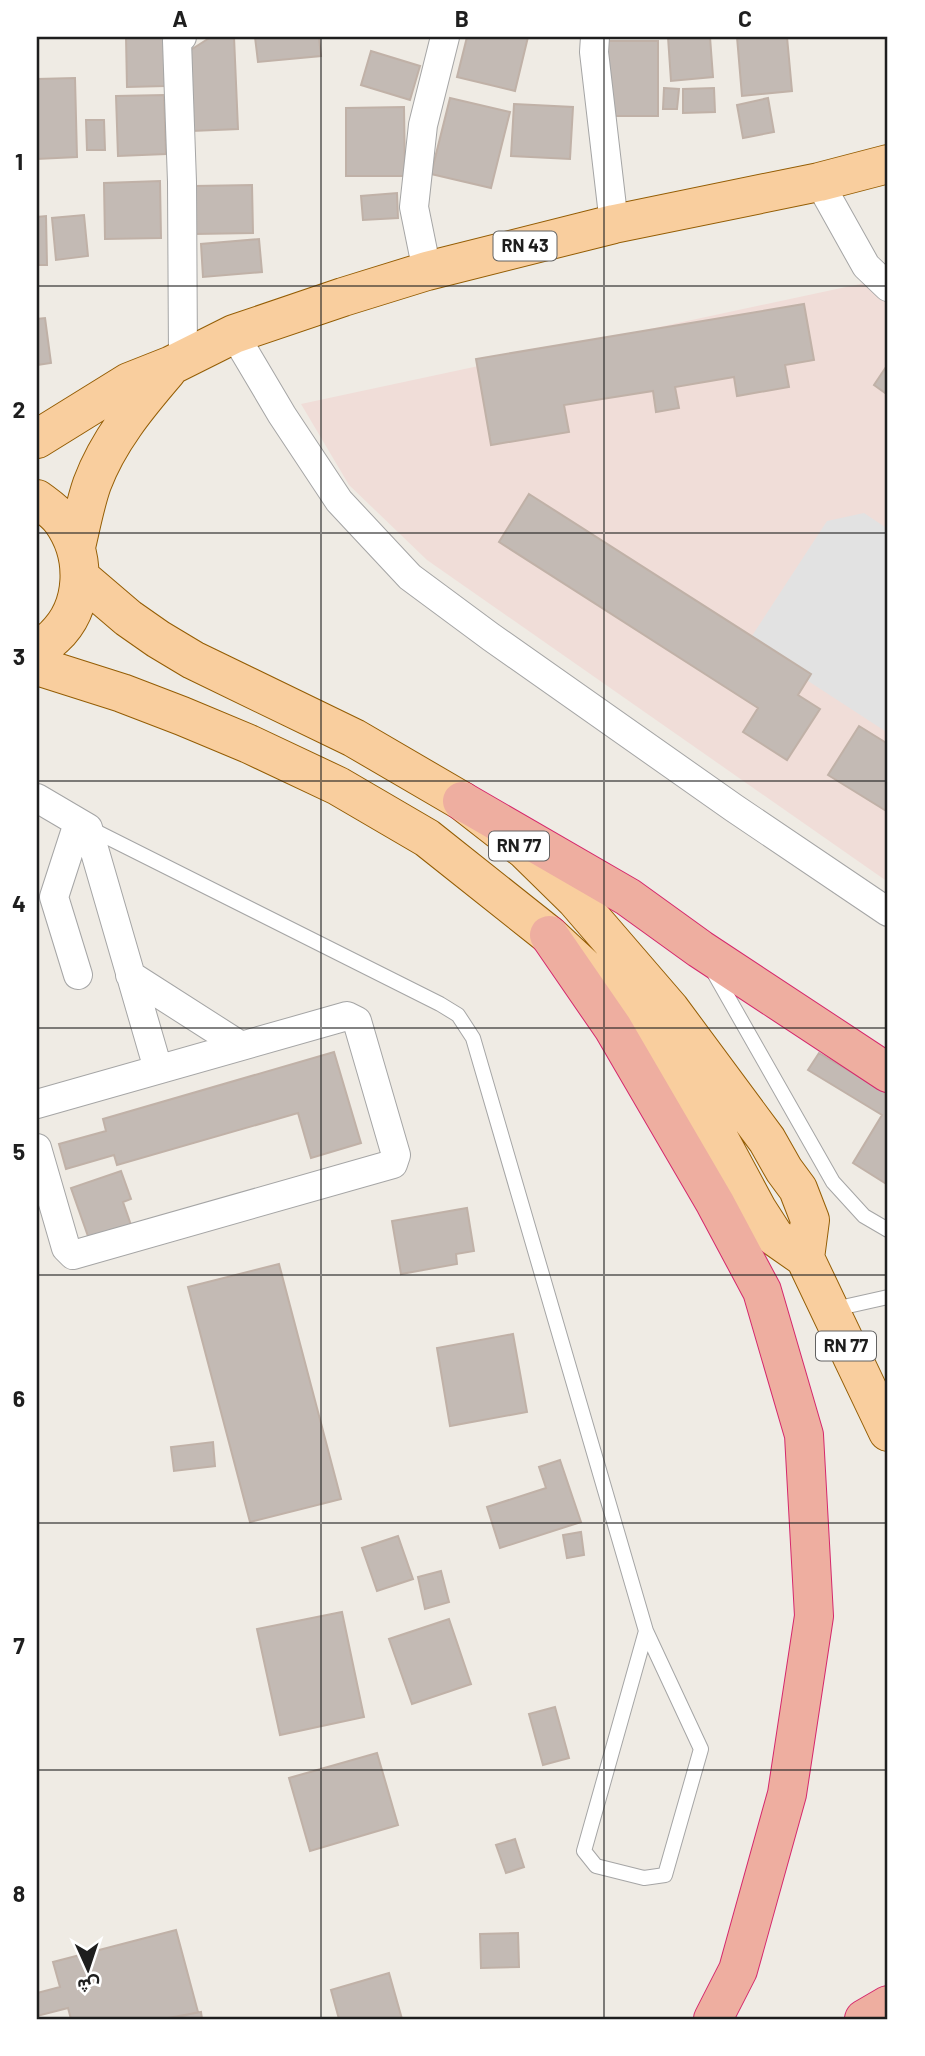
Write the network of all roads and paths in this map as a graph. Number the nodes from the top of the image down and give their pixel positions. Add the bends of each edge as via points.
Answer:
1 (182, 37) edge
2 (445, 37) edge
3 (595, 37) edge
4 (888, 164) edge
5 (819, 182) junction
6 (614, 224) junction
7 (427, 271) junction
8 (888, 287) edge
9 (234, 334) junction
10 (177, 362) junction
11 (37, 439) edge
12 (37, 499) edge
13 (78, 562) junction
14 (37, 651) edge
15 (37, 666) edge
16 (37, 798) edge
17 (462, 801) junction
18 (83, 826) junction
19 (888, 912) edge
20 (549, 935) junction
21 (700, 949) junction
22 (78, 975) dead end
23 (130, 975) junction
24 (241, 1046) junction
25 (158, 1069) junction
26 (888, 1073) edge
27 (37, 1104) edge
28 (37, 1148) edge
29 (888, 1230) edge
30 (805, 1258) junction
31 (888, 1297) edge
32 (829, 1310) junction
33 (888, 1432) edge
34 (646, 1631) junction
35 (888, 2005) edge
36 (713, 2019) edge
37 (864, 2019) edge

1 - 10 street via 177,41 183,182
2 - 7 street via 423,125 414,207
3 - 6 street
4 - 5 main road, RN 43
5 - 6 main road, RN 43
5 - 8 street via 866,266
6 - 7 main road, RN 43
7 - 9 main road, RN 43
9 - 10 main road, RN 43
9 - 19 street via 339,501 410,577
10 - 11 main road via 129,382
10 - 13 main road via 134,409 105,455 91,485
12 - 13 main road via 61,519
13 - 14 main road via 76,605 62,629
13 - 17 main road, RN 77 via 128,618 158,639 354,738
15 - 20 main road, RN 77 via 182,716 338,786 427,838
16 - 18 street
17 - 21 highway via 628,897
17 - 30 main road, RN 77 via 524,850 576,900 670,1009 798,1189 810,1220
18 - 22 street via 54,897
18 - 23 street
18 - 34 lane via 457,1014 473,1038
20 - 30 main road, RN 77 via 649,1028 713,1126 775,1237
20 - 36 highway via 613,1028 762,1291 804,1435 814,1616 787,1794 738,1969
21 - 26 highway
21 - 29 lane via 833,1182 864,1216
23 - 24 street
23 - 25 street
24 - 25 street
24 - 28 street via 347,1016 357,1021 396,1156 393,1164 73,1255 66,1248
25 - 27 street
30 - 32 main road, RN 77
31 - 32 lane
32 - 33 main road, RN 77
34 - 34 lane via 701,1749 666,1875 644,1878 596,1866 584,1851
35 - 37 highway

